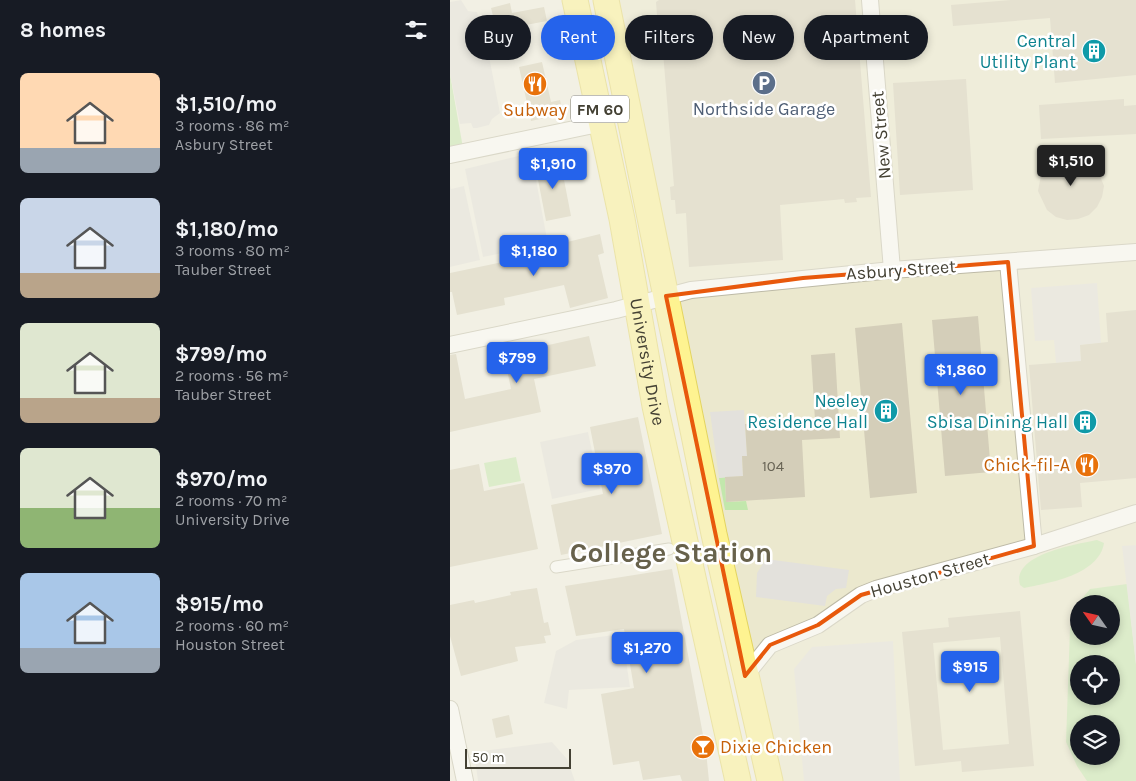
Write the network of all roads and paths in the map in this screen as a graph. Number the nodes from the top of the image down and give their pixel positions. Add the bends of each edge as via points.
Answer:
1 (575, 0) edge
2 (606, 0) edge
3 (870, 0) edge
4 (603, 124) junction
5 (450, 155) edge
6 (1136, 252) edge
7 (1008, 262) junction
8 (892, 270) junction
9 (666, 296) junction
10 (637, 304) junction
11 (450, 345) edge
12 (1136, 513) edge
13 (1034, 546) junction
14 (669, 549) dead end
15 (556, 567) dead end
16 (745, 676) junction
17 (450, 709) edge
18 (459, 772) edge
19 (738, 781) edge
20 (770, 781) edge

1 - 4 main road, University Drive / FM 60
2 - 9 main road, University Drive / FM 60
3 - 8 street, New Street
4 - 5 street
4 - 10 main road, University Drive / FM 60
6 - 7 street, Asbury Street
7 - 8 street, Asbury Street
7 - 13 street
8 - 9 street, Asbury Street via 691,290
9 - 10 street, Asbury Street
9 - 16 main road, University Drive / FM 60
10 - 11 street, Asbury Street
10 - 19 main road, University Drive / FM 60 via 655,406
12 - 13 street, Houston Street
13 - 16 street, Houston Street via 894,583 861,596 818,625 770,646
14 - 15 street
16 - 20 main road, University Drive / FM 60
17 - 18 street

